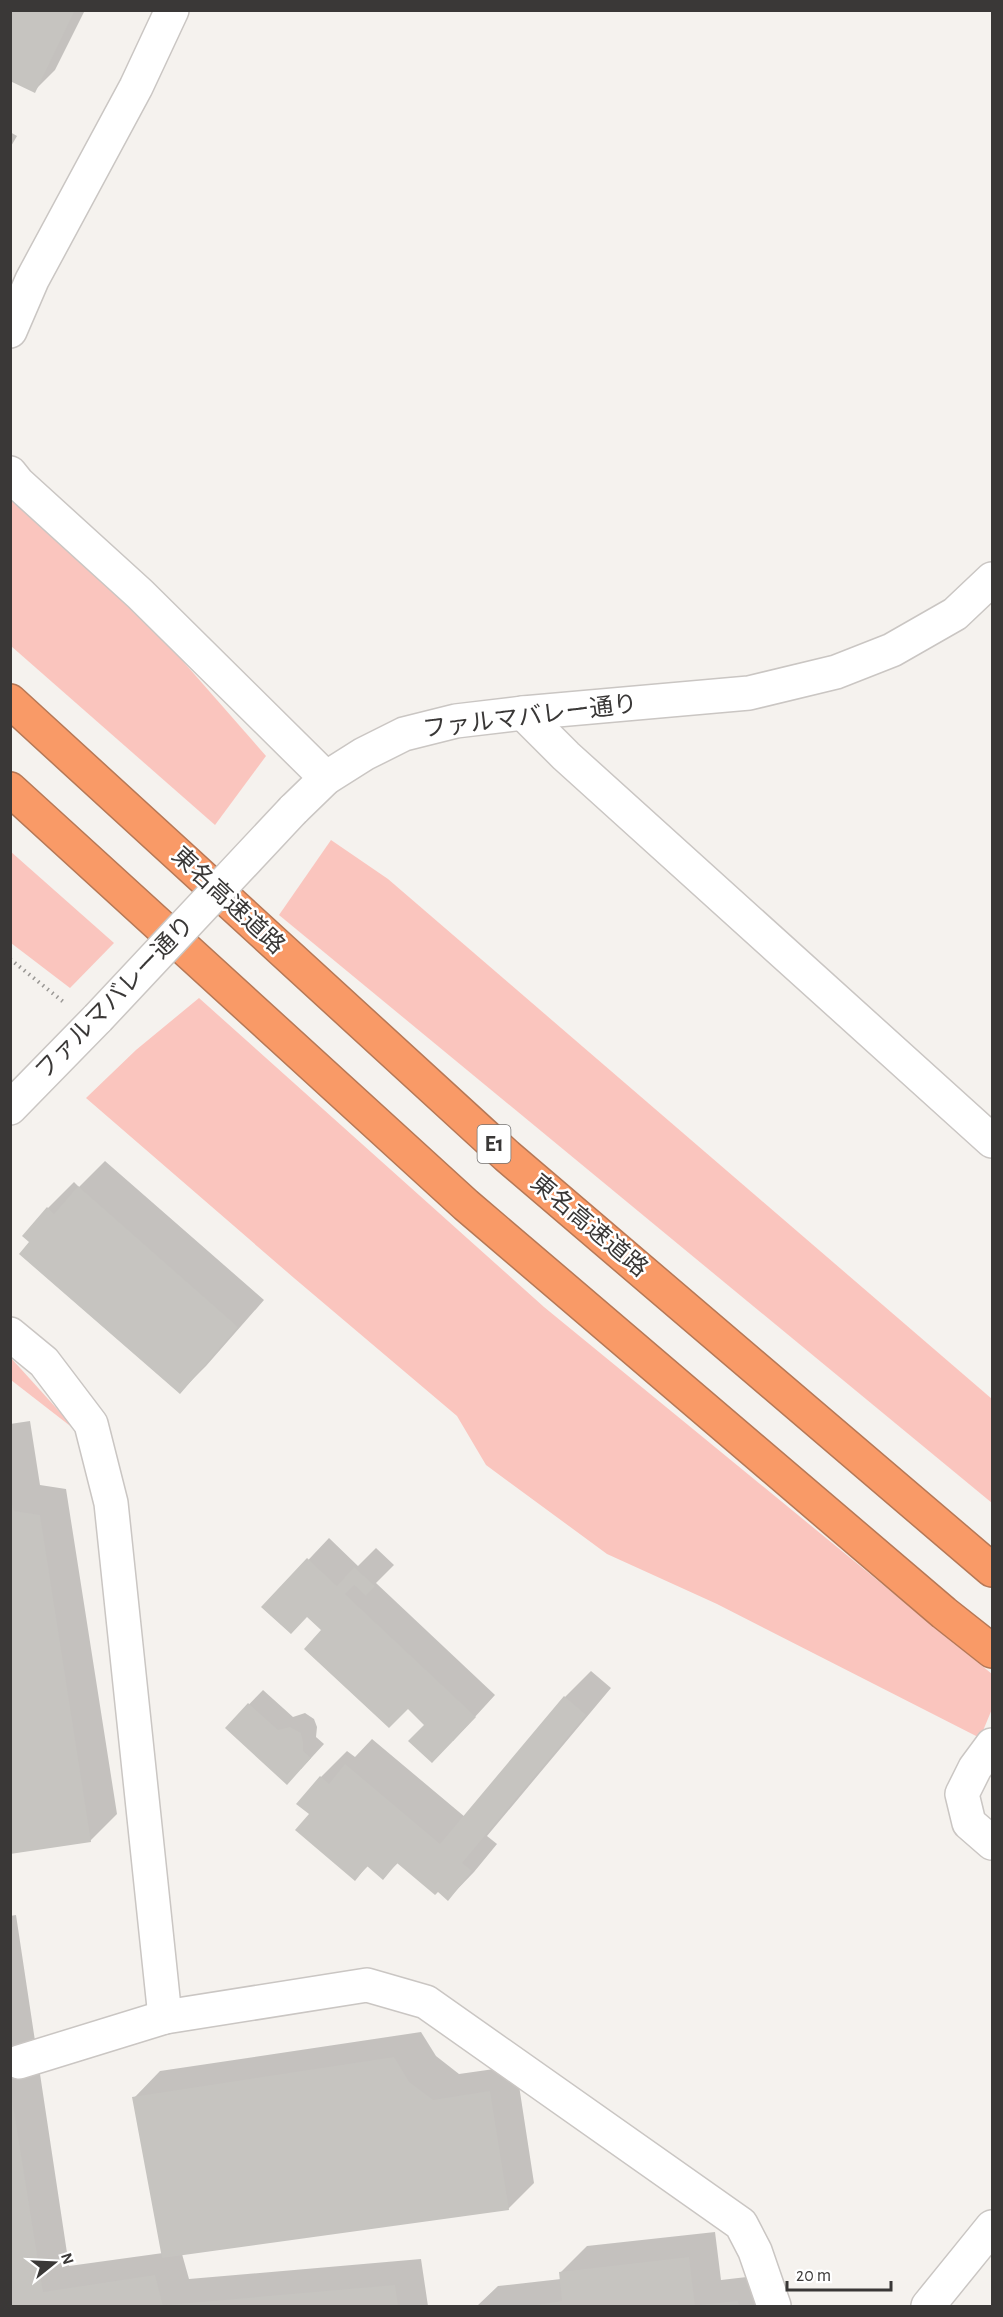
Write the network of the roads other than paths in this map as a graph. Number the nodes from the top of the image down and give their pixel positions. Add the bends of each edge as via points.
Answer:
1 (172, 10) edge
2 (10, 331) edge
3 (10, 473) edge
4 (993, 579) edge
5 (10, 701) edge
6 (523, 713) junction
7 (326, 778) junction
8 (10, 789) edge
9 (10, 1108) edge
10 (993, 1141) edge
11 (10, 1334) edge
12 (993, 1570) edge
13 (993, 1651) edge
14 (984, 1757) edge
15 (993, 1843) edge
16 (165, 2017) junction
17 (19, 2062) dead end
18 (993, 2227) edge
19 (774, 2307) edge
20 (928, 2307) edge

1 - 2 street via 136,87 32,280
3 - 7 street via 140,594
4 - 6 street, ファルマバレー通り via 955,614 892,650 836,672 749,693
5 - 12 highway, 東名高速道路 / E1 via 507,1156
6 - 7 street, ファルマバレー通り via 456,721 404,734
6 - 10 street
7 - 9 street, ファルマバレー通り, bridge
8 - 13 highway via 466,1205
11 - 16 street via 44,1362 92,1424 111,1503
14 - 15 street via 962,1794 969,1823
16 - 17 street
16 - 19 street via 367,1985 426,2002 741,2224
18 - 20 street

